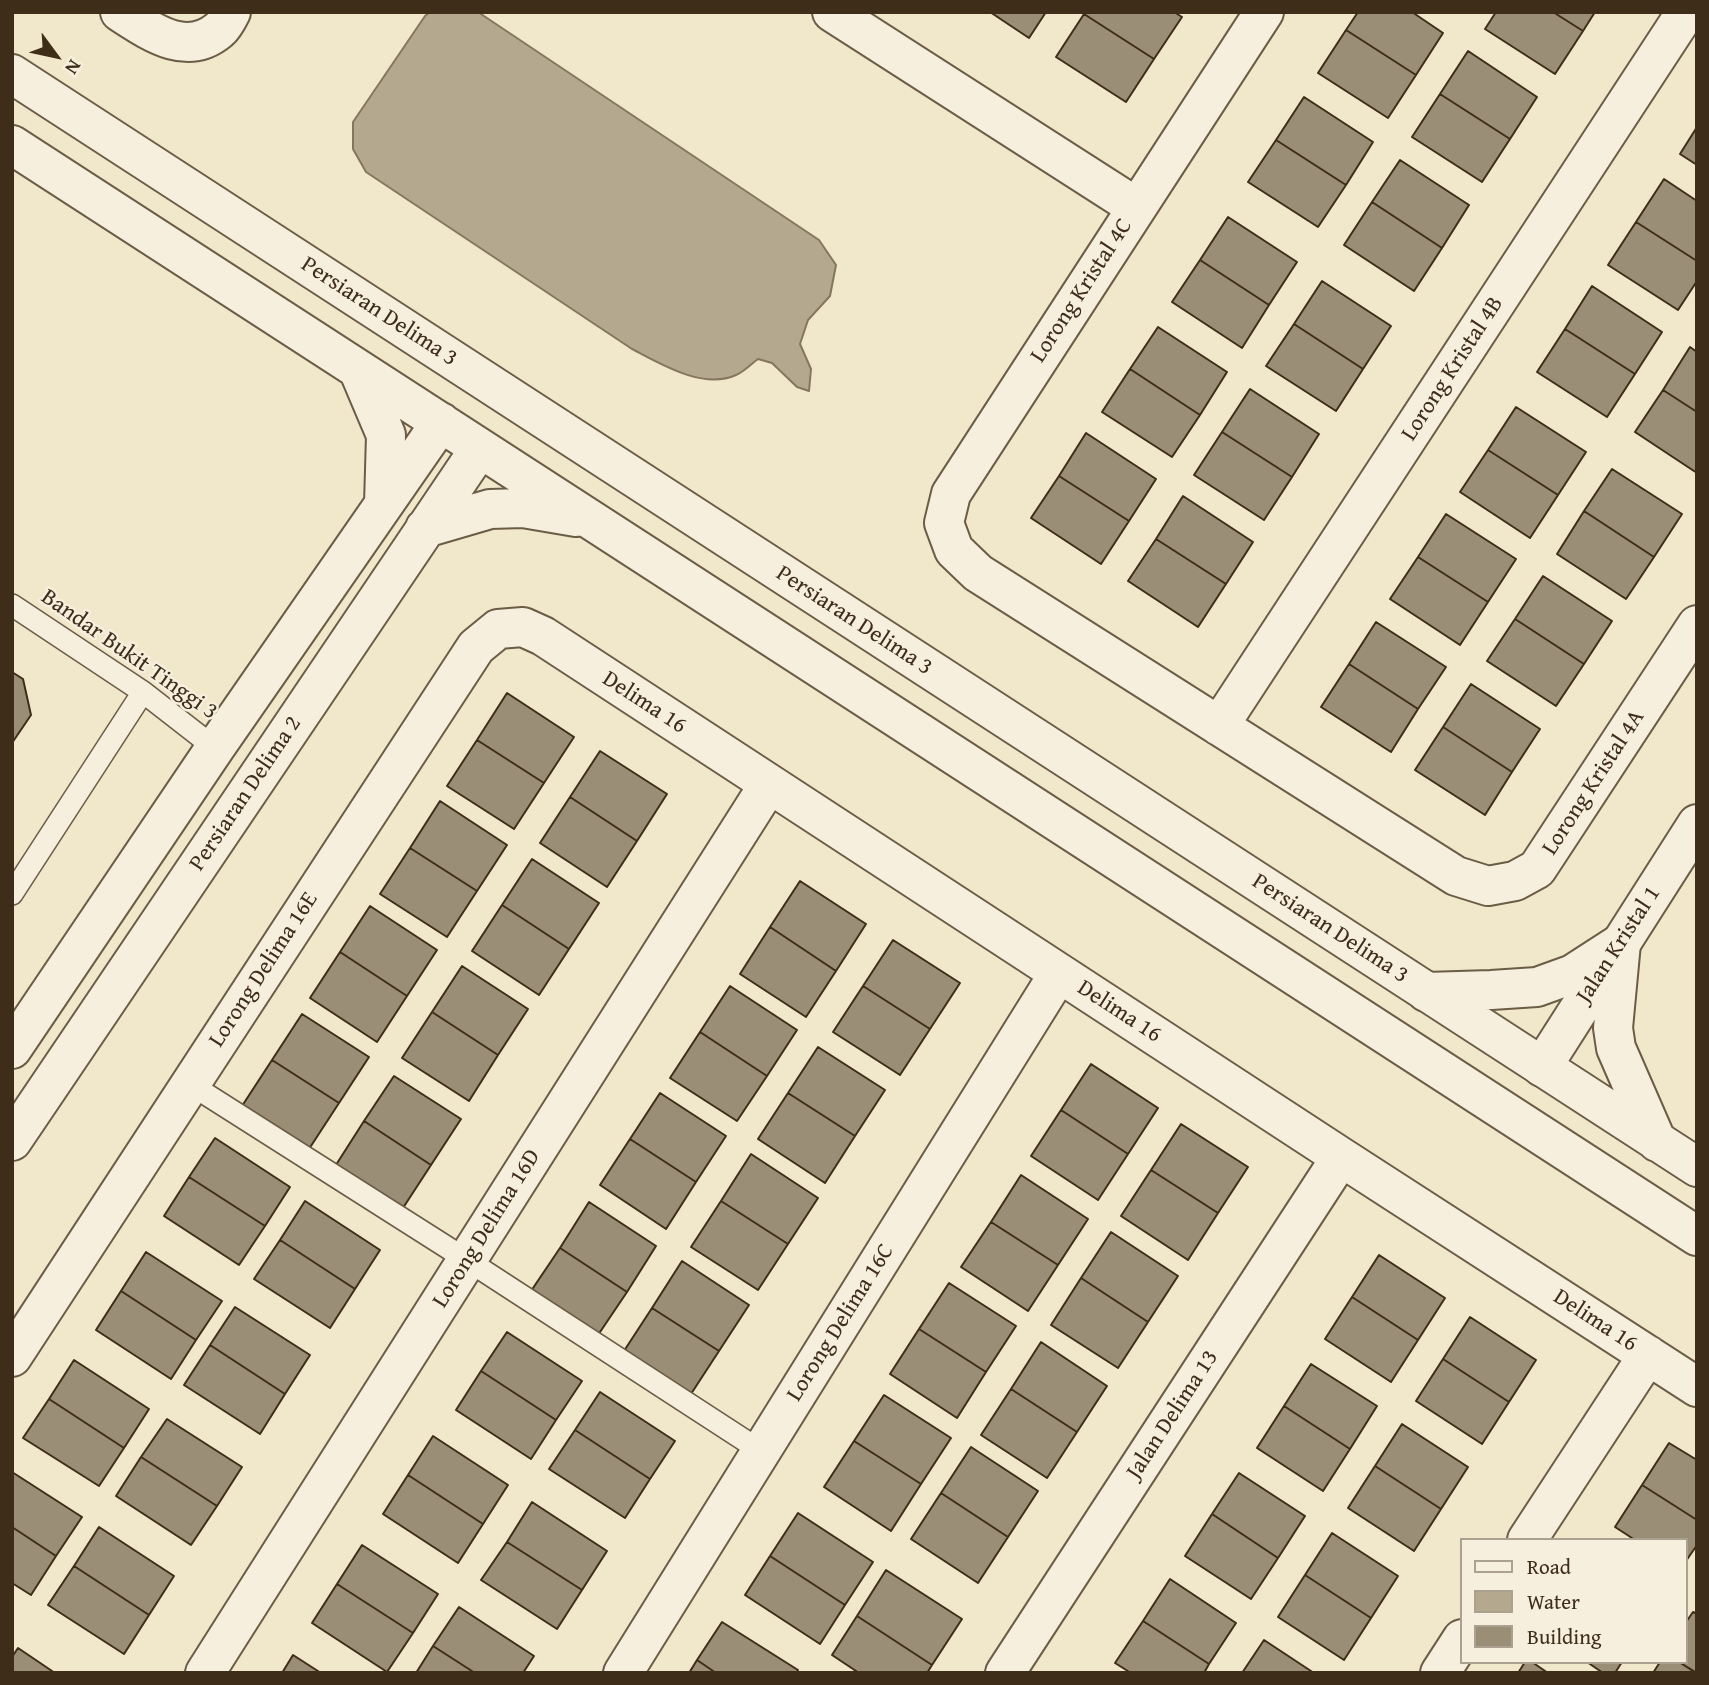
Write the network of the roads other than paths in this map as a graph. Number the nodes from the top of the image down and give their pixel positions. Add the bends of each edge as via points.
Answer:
1 (120, 12) edge
2 (231, 12) edge
3 (1264, 12) edge
4 (1686, 12) edge
5 (854, 18) edge
6 (12, 74) edge
7 (12, 145) edge
8 (1136, 206) junction
9 (444, 355) junction
10 (358, 369) junction
11 (535, 414) junction
12 (464, 431) junction
13 (384, 504) junction
14 (592, 520) junction
15 (425, 528) junction
16 (12, 605) edge
17 (1697, 625) edge
18 (543, 636) joint
19 (143, 692) junction
20 (1219, 726) junction
21 (215, 748) junction
22 (769, 784) junction
23 (1697, 824) edge
24 (12, 894) edge
25 (1621, 943) junction
26 (1059, 974) junction
27 (1426, 992) junction
28 (12, 1049) edge
29 (1542, 1067) junction
30 (190, 1084) junction
31 (1466, 1087) junction
32 (12, 1141) edge
33 (1657, 1142) junction
34 (1555, 1144) junction
35 (1341, 1157) junction
36 (1697, 1167) edge
37 (1697, 1236) edge
38 (467, 1261) junction
39 (1648, 1355) junction
40 (12, 1357) edge
41 (1697, 1387) edge
42 (761, 1451) junction
43 (1528, 1538) edge
44 (1460, 1642) edge
45 (205, 1673) edge
46 (623, 1673) edge
47 (1005, 1673) edge
48 (1440, 1673) edge

1 - 2 street via 179,43 202,41 221,29
3 - 8 street, Lorong Kristal 4C
4 - 20 street, Lorong Kristal 4B
5 - 8 street
6 - 9 street, Persiaran Delima 3
7 - 10 street
8 - 20 street, Lorong Kristal 4C via 951,494 944,523 954,550 978,573
9 - 11 street, Persiaran Delima 3
9 - 12 street
10 - 12 street
10 - 13 street via 386,435
11 - 12 street
11 - 27 street, Persiaran Delima 3
12 - 13 street
12 - 14 street
12 - 15 street, Persiaran Delima 2
13 - 21 street
14 - 15 street via 523,508 490,509
14 - 31 street
15 - 32 street, Persiaran Delima 2
16 - 19 lane, Bandar Bukit Tinggi 3
17 - 20 street, Lorong Kristal 4A via 1537,869 1515,881 1488,886 1457,876
18 - 22 street, Delima 16
18 - 30 street, Lorong Delima 16E via 523,627 498,629 476,647
19 - 21 lane, Bandar Bukit Tinggi 3
19 - 24 lane
21 - 28 street
22 - 26 street, Delima 16
22 - 38 street, Lorong Delima 16D
23 - 25 street, Jalan Kristal 1
25 - 27 street via 1573,974 1537,987
25 - 29 street, Jalan Kristal 1
25 - 33 street via 1613,1028 1616,1048
26 - 35 street, Delima 16
26 - 42 street, Lorong Delima 16C
27 - 29 street, Persiaran Delima 3
29 - 31 street
29 - 33 street, Persiaran Delima 3
29 - 34 street
30 - 38 lane
30 - 40 street, Lorong Delima 16E
31 - 34 street
33 - 36 street, Persiaran Delima 3
34 - 37 street
35 - 39 street, Delima 16
35 - 47 street, Jalan Delima 13
38 - 42 lane
38 - 45 street, Lorong Delima 16D
39 - 41 street, Delima 16
39 - 43 street
42 - 46 street, Lorong Delima 16C
44 - 48 street

